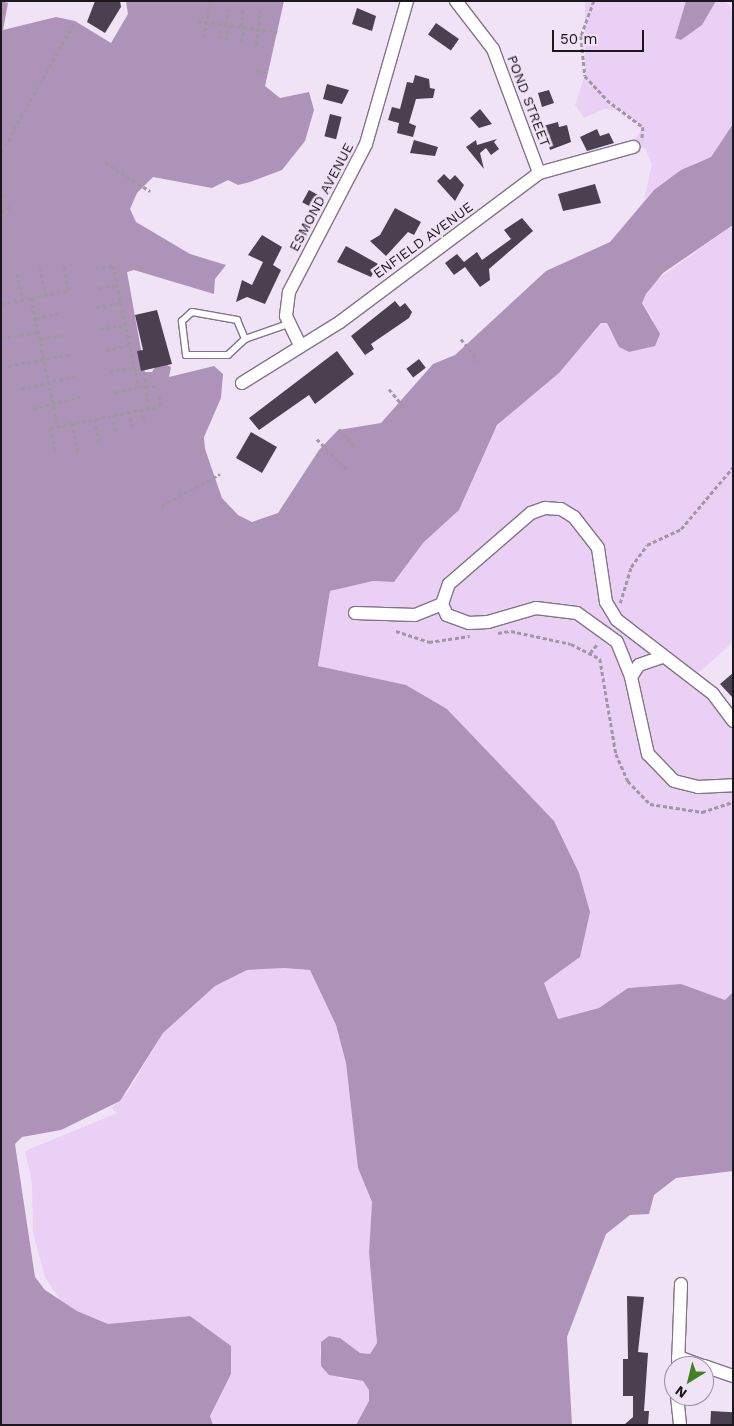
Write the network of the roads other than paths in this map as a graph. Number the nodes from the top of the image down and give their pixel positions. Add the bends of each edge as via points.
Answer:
1 (407, 1) edge
2 (456, 1) edge
3 (633, 147) road end
4 (539, 173) junction
5 (288, 324) junction
6 (244, 340) junction
7 (300, 345) junction
8 (242, 383) dead end
9 (442, 604) junction
10 (356, 613) dead end
11 (662, 657) junction
12 (631, 677) junction
13 (733, 721) edge
14 (733, 785) edge
15 (681, 1284) dead end
16 (678, 1356) edge
17 (714, 1369) edge
18 (733, 1376) edge
19 (678, 1406) edge
20 (680, 1425) edge

1 - 5 street, ESMOND AVENUE via 366,144 289,292
2 - 4 street, POND STREET via 488,41 527,131
3 - 4 street, ENFIELD AVENUE
4 - 7 street, ENFIELD AVENUE via 340,322
5 - 6 lane
5 - 7 street
6 - 6 lane via 237,320 192,312 182,321 186,355 228,355
7 - 8 street, ENFIELD AVENUE
9 - 10 street via 415,615
9 - 11 street via 449,584 474,559 531,514 552,508 574,517 598,548 606,602 613,615
9 - 12 street via 447,615 478,623 529,609 563,609 605,631 622,651
11 - 12 street via 639,666
11 - 13 street via 713,694
12 - 14 street via 644,744 656,764 687,785
15 - 16 street
17 - 18 street
19 - 20 street

